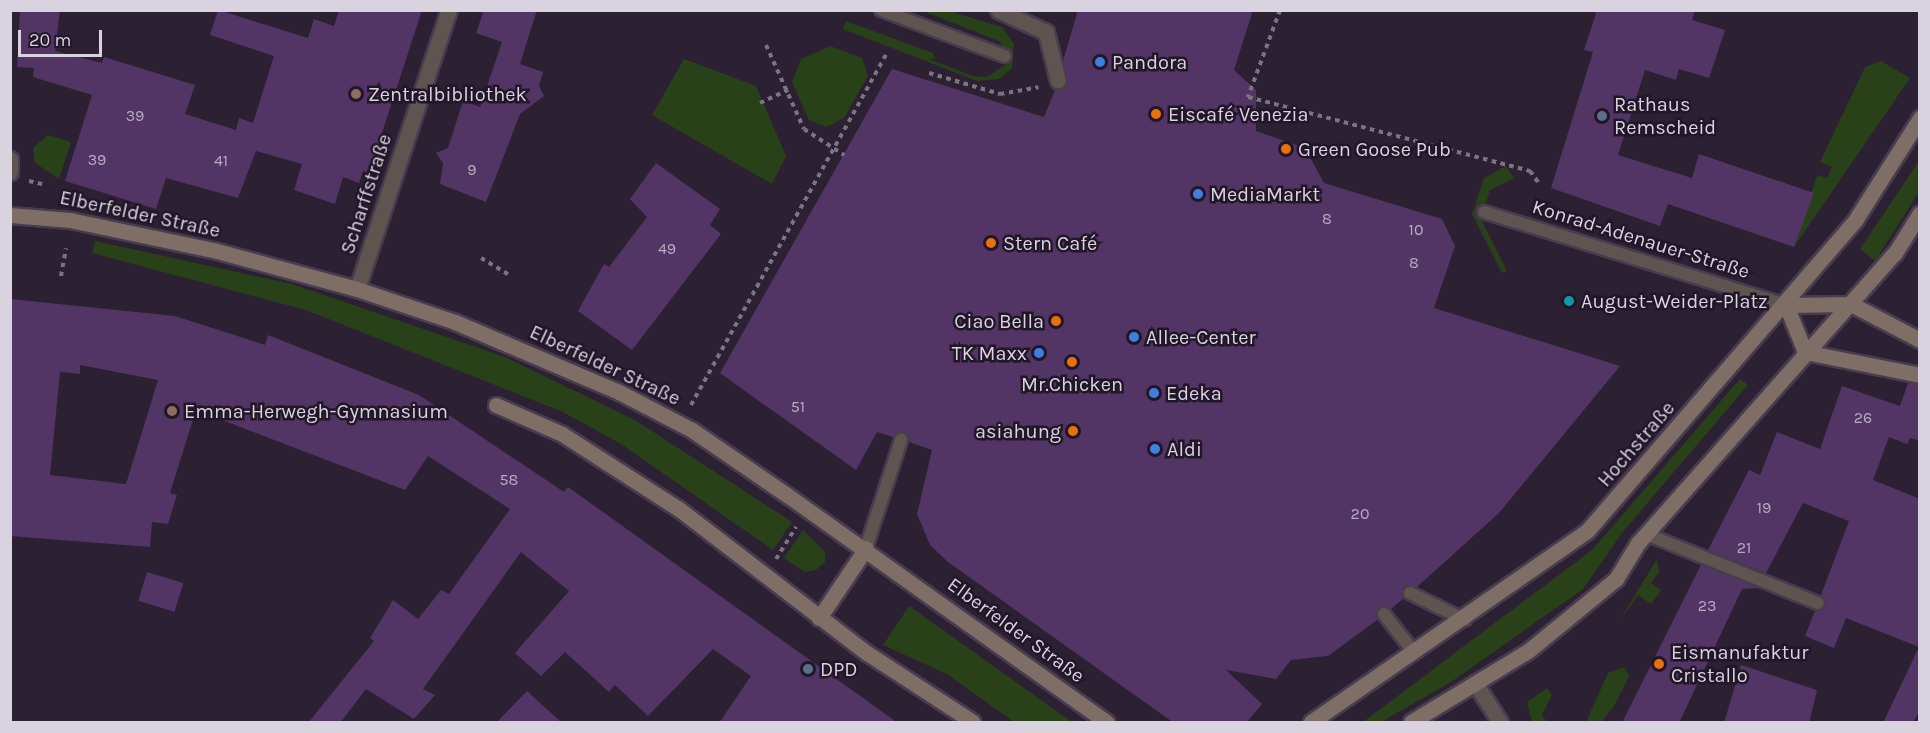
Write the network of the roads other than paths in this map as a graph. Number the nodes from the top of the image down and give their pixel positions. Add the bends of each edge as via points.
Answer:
1 (449, 10) edge
2 (881, 10) edge
3 (998, 10) edge
4 (1005, 56) dead end
5 (1058, 81) road end
6 (1920, 118) edge
7 (10, 159) edge
8 (10, 172) edge
9 (1484, 212) dead end
10 (1920, 213) edge
11 (10, 215) edge
12 (357, 289) junction
13 (1851, 304) junction
14 (1786, 305) junction
15 (1920, 340) edge
16 (1805, 352) junction
17 (1920, 375) edge
18 (496, 405) dead end
19 (903, 442) dead end
20 (1646, 534) junction
21 (866, 548) junction
22 (1410, 593) dead end
23 (1818, 603) dead end
24 (1384, 614) dead end
25 (819, 618) junction
26 (1465, 620) junction
27 (1413, 651) junction
28 (1475, 683) junction
29 (973, 723) edge
30 (1106, 723) edge
31 (1311, 723) edge
32 (1411, 723) edge
33 (1500, 723) edge

1 - 12 street, Scharffstraße
2 - 4 lane
3 - 5 street via 1046,32
6 - 14 street, Hochstraße via 1856,219
7 - 8 street
9 - 14 lane, Konrad-Adenauer-Straße
10 - 13 street
11 - 12 street, Elberfelder Straße via 70,220 217,251
12 - 21 street, Elberfelder Straße via 549,361 680,423
13 - 14 street
13 - 15 street
13 - 16 street
14 - 16 street
14 - 26 street, Hochstraße via 1587,531
16 - 17 street
16 - 20 street
18 - 25 street via 594,454 766,573
19 - 21 lane
20 - 23 lane
20 - 28 street via 1596,600
21 - 25 street
21 - 30 street, Elberfelder Straße
22 - 26 lane
24 - 27 lane
25 - 29 street
26 - 27 street, Hochstraße
27 - 31 street, Hochstraße
28 - 32 street
28 - 33 street

